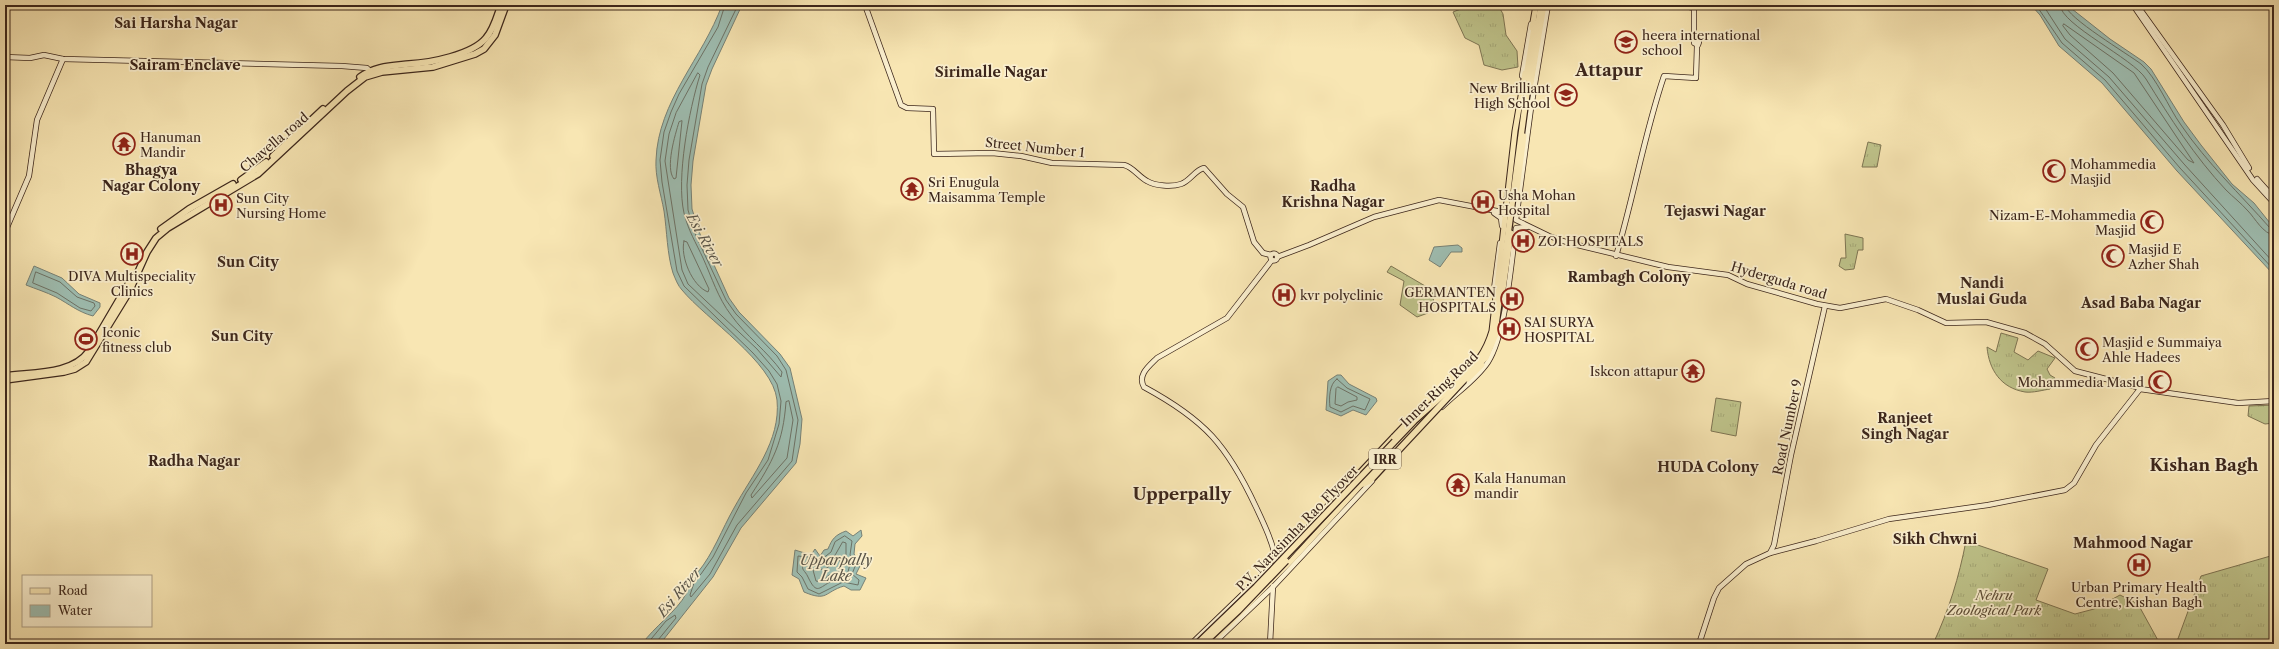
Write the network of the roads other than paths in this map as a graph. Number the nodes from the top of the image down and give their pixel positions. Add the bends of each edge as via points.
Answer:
1 (501, 5) edge
2 (506, 5) edge
3 (865, 5) edge
4 (1537, 5) edge
5 (1543, 5) edge
6 (1548, 5) edge
7 (1680, 5) edge
8 (2133, 5) edge
9 (2137, 5) edge
10 (1540, 49) junction
11 (5, 56) edge
12 (63, 59) junction
13 (372, 72) junction
14 (2238, 155) junction
15 (2274, 198) edge
16 (2274, 203) edge
17 (1506, 208) junction
18 (1491, 212) junction
19 (1530, 227) junction
20 (5, 232) edge
21 (1616, 256) junction
22 (1271, 258) junction
23 (1494, 301) junction
24 (1825, 306) junction
25 (1502, 311) junction
26 (5, 376) edge
27 (1463, 379) junction
28 (5, 380) edge
29 (2140, 389) junction
30 (2274, 401) edge
31 (1409, 436) junction
32 (1363, 484) junction
33 (1348, 486) junction
34 (1325, 529) junction
35 (1770, 553) junction
36 (1277, 563) junction
37 (1274, 578) junction
38 (1273, 587) junction
39 (1222, 617) junction
40 (1230, 624) junction
41 (1192, 644) edge
42 (1197, 644) edge
43 (1203, 644) edge
44 (1209, 644) edge
45 (1213, 644) edge
46 (1270, 644) edge
47 (1699, 644) edge

1 - 13 highway, Chavella road via 489,33 471,49 430,62
2 - 13 highway, Chavella road via 495,35 488,45 475,54 432,67
3 - 22 street, Street Number 1 via 901,105 907,108 933,109 934,154 992,153 1052,163 1124,165 1148,182 1169,185 1184,182 1201,168 1205,169 1243,208 1254,242
4 - 17 main road, Inner Ring Road / IRR via 1514,141
4 - 27 highway, P.V. Narasimha Rao Flyover via 1492,332 1482,356
5 - 10 main road, Inner Ring Road / IRR
5 - 27 highway, P.V. Narasimha Rao Flyover via 1525,106 1496,332 1485,358
6 - 10 street
7 - 21 street via 1694,8 1696,78 1664,76 1648,128
8 - 14 street
9 - 14 street via 2223,125
10 - 19 street, Hyderguda road via 1516,220
10 - 25 main road, Inner Ring Road / IRR via 1528,99
11 - 12 street via 30,58 44,55
12 - 13 street via 342,66
12 - 20 street via 37,120 28,176
13 - 26 highway, Chavella road via 344,89 265,164 189,209 159,231 145,250 126,289 89,351 80,361 61,368
13 - 28 highway, Chavella road via 347,91 258,174 190,213 156,238 129,292 92,354 81,366 64,372
14 - 15 street
14 - 16 street via 2261,190
17 - 18 street via 1502,212
17 - 23 main road, Inner Ring Road / IRR
18 - 22 street via 1439,200 1374,216 1309,245 1277,257 1274,254
18 - 23 street via 1499,215 1502,221
19 - 21 street, Hyderguda road via 1549,236
19 - 25 street via 1516,228
21 - 24 street, Hyderguda road via 1694,272 1728,275 1747,284
22 - 36 street via 1227,318 1157,358 1148,367 1141,382 1144,387 1193,416 1224,448 1247,488 1273,543
23 - 27 main road, Inner Ring Road / IRR via 1493,325 1488,344
24 - 29 street, Hyderguda road via 1840,308 1886,299 1946,323 1986,322 2032,337 2045,344 2075,371
24 - 35 street, Road Number 9 via 1791,455 1774,545
25 - 27 main road, Inner Ring Road / IRR via 1490,352 1478,369
25 - 31 street via 1497,345 1488,363 1475,378
27 - 31 main road, Inner Ring Road / IRR
27 - 32 highway, bridge via 1370,481
27 - 33 main road, Inner Ring Road / IRR via 1423,411
27 - 33 highway, bridge via 1423,408
27 - 42 highway, P.V. Narasimha Rao Flyover, bridge via 1414,421 1256,587
27 - 43 highway, P.V. Narasimha Rao Flyover, bridge via 1238,612
29 - 30 street, Hyderguda road via 2238,403
29 - 35 street via 2096,444 2074,483 2065,490 1889,520
31 - 32 main road, Inner Ring Road / IRR
31 - 34 street
32 - 34 main road, Inner Ring Road / IRR
33 - 36 main road, Inner Ring Road / IRR
34 - 37 main road, Inner Ring Road / IRR
34 - 38 street
35 - 47 street via 1746,564 1719,588
36 - 39 main road, Inner Ring Road / IRR
36 - 41 street, Inner Ring Road
37 - 38 street
37 - 40 main road, Inner Ring Road / IRR
38 - 45 street
38 - 46 street
39 - 40 main road
39 - 41 main road, Inner Ring Road / IRR
40 - 44 main road, Inner Ring Road / IRR

